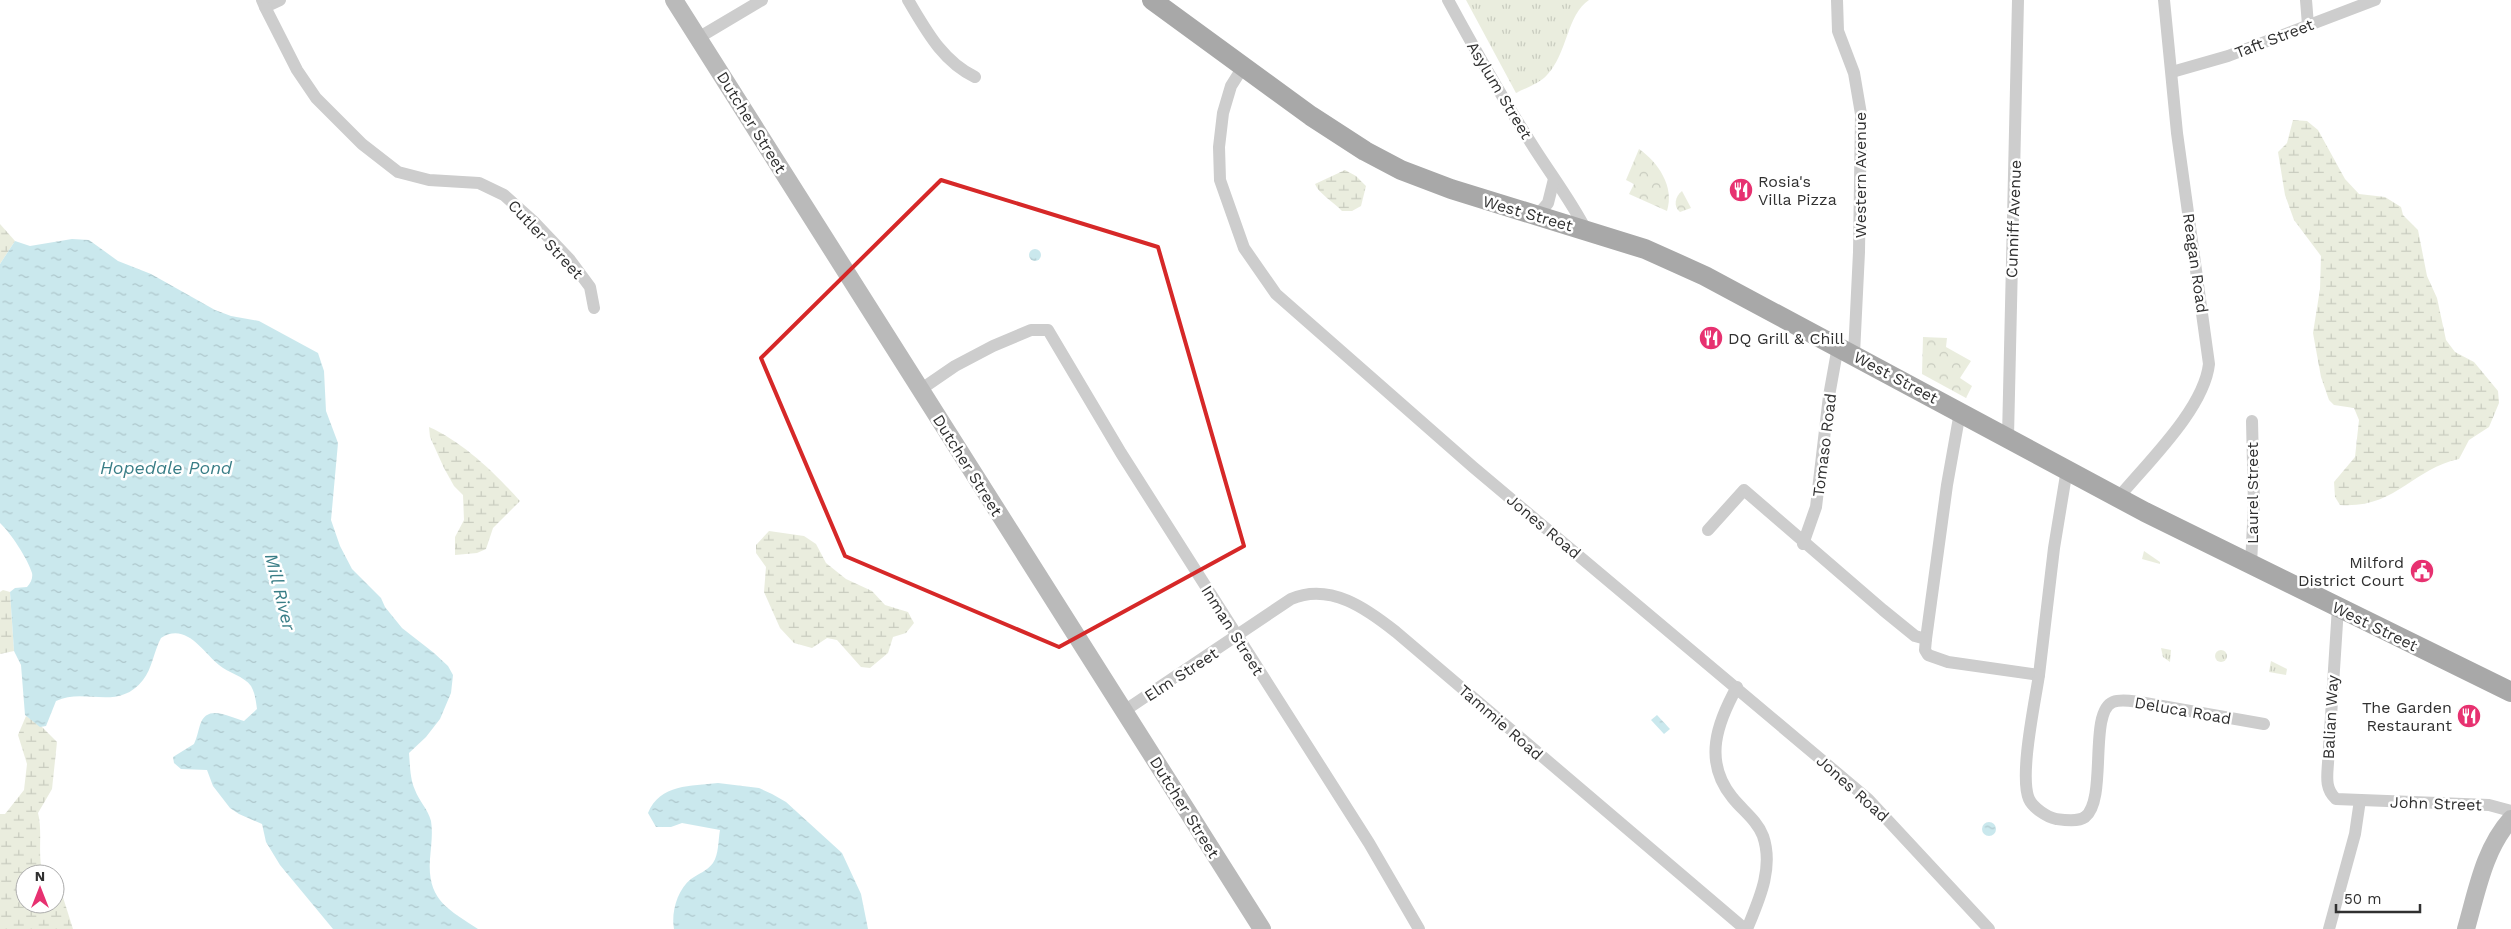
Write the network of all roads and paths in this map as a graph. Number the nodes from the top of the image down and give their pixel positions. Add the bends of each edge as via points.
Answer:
1 (280, 0) edge
2 (674, 0) edge
3 (762, 0) edge
4 (908, 0) edge
5 (1152, 0) edge
6 (1448, 0) edge
7 (1837, 0) edge
8 (2018, 0) edge
9 (2164, 0) edge
10 (2306, 0) edge
11 (2375, 0) edge
12 (263, 3) edge
13 (2308, 25) junction
14 (698, 38) junction
15 (1243, 67) junction
16 (2172, 72) junction
17 (975, 77) dead end
18 (1554, 178) junction
19 (1537, 216) junction
20 (1586, 230) junction
21 (594, 308) dead end
22 (1846, 350) junction
23 (920, 390) junction
24 (1960, 412) junction
25 (2252, 421) dead end
26 (2008, 437) junction
27 (2067, 469) junction
28 (2118, 497) junction
29 (1708, 530) dead end
30 (1803, 544) junction
31 (2251, 564) junction
32 (2338, 607) junction
33 (1238, 636) junction
34 (1926, 639) junction
35 (2039, 675) junction
36 (1737, 687) junction
37 (2511, 692) edge
38 (1124, 711) junction
39 (2264, 724) dead end
40 (2360, 800) junction
41 (2511, 811) edge
42 (2511, 819) edge
43 (1262, 929) edge
44 (1419, 929) edge
45 (1746, 929) edge
46 (1989, 929) edge
47 (2329, 929) edge
48 (2466, 929) edge

1 - 12 street
2 - 14 street, Dutcher Street
3 - 14 street
4 - 17 street via 941,52
5 - 15 main road, West Street
6 - 18 street, Asylum Street via 1491,79
7 - 22 street, Western Avenue via 1838,31 1854,74 1861,114 1859,260
8 - 26 street, Cunniff Avenue
9 - 16 street, Reagan Road
10 - 13 street
11 - 13 street, Taft Street
12 - 21 street, Cutler Street via 297,70 316,98 357,139 398,172 429,180 479,183 504,194 570,260 590,288
13 - 16 street, Taft Street via 2228,56
14 - 23 street, Dutcher Street
15 - 19 main road, West Street via 1310,116 1402,170
15 - 36 street, Jones Road via 1231,86 1223,113 1220,180 1244,248 1276,294 1473,467
16 - 28 street, Reagan Road via 2208,374 2200,395 2183,420
18 - 19 street via 1548,203
18 - 20 street, Asylum Street
19 - 20 main road, West Street
20 - 22 main road, West Street via 1645,249 1705,276
22 - 24 main road, West Street
22 - 30 street, Tomaso Road via 1829,396 1816,507
23 - 33 street, Inman Street via 993,346 1031,330 1048,330 1121,453
23 - 38 street, Dutcher Street
24 - 26 main road, West Street
24 - 34 street
25 - 31 street, Laurel Street via 2254,505
26 - 27 main road, West Street
27 - 28 main road, West Street
27 - 35 street, Deluca Road
28 - 31 main road, West Street
29 - 30 street via 1744,490
30 - 34 street via 1915,636
31 - 32 main road, West Street
32 - 37 main road, West Street
32 - 40 street, Balian Way via 2327,785 2336,799
33 - 38 street, Elm Street
33 - 44 street, Inman Street
33 - 45 street, Tammie Road via 1284,603 1300,596 1332,596 1362,608 1404,638
34 - 35 street via 1928,655 1948,662
35 - 39 street, Deluca Road via 2027,788 2032,805 2049,817 2073,820 2083,819 2090,813 2096,790 2104,713 2113,702 2139,702
36 - 45 street via 1719,724 1715,751 1724,784 1756,824 1766,849 1765,877
36 - 46 street, Jones Road via 1868,799
38 - 43 street, Dutcher Street
40 - 41 street, John Street via 2489,805
40 - 47 street via 2355,834
42 - 48 street via 2494,843 2486,862

